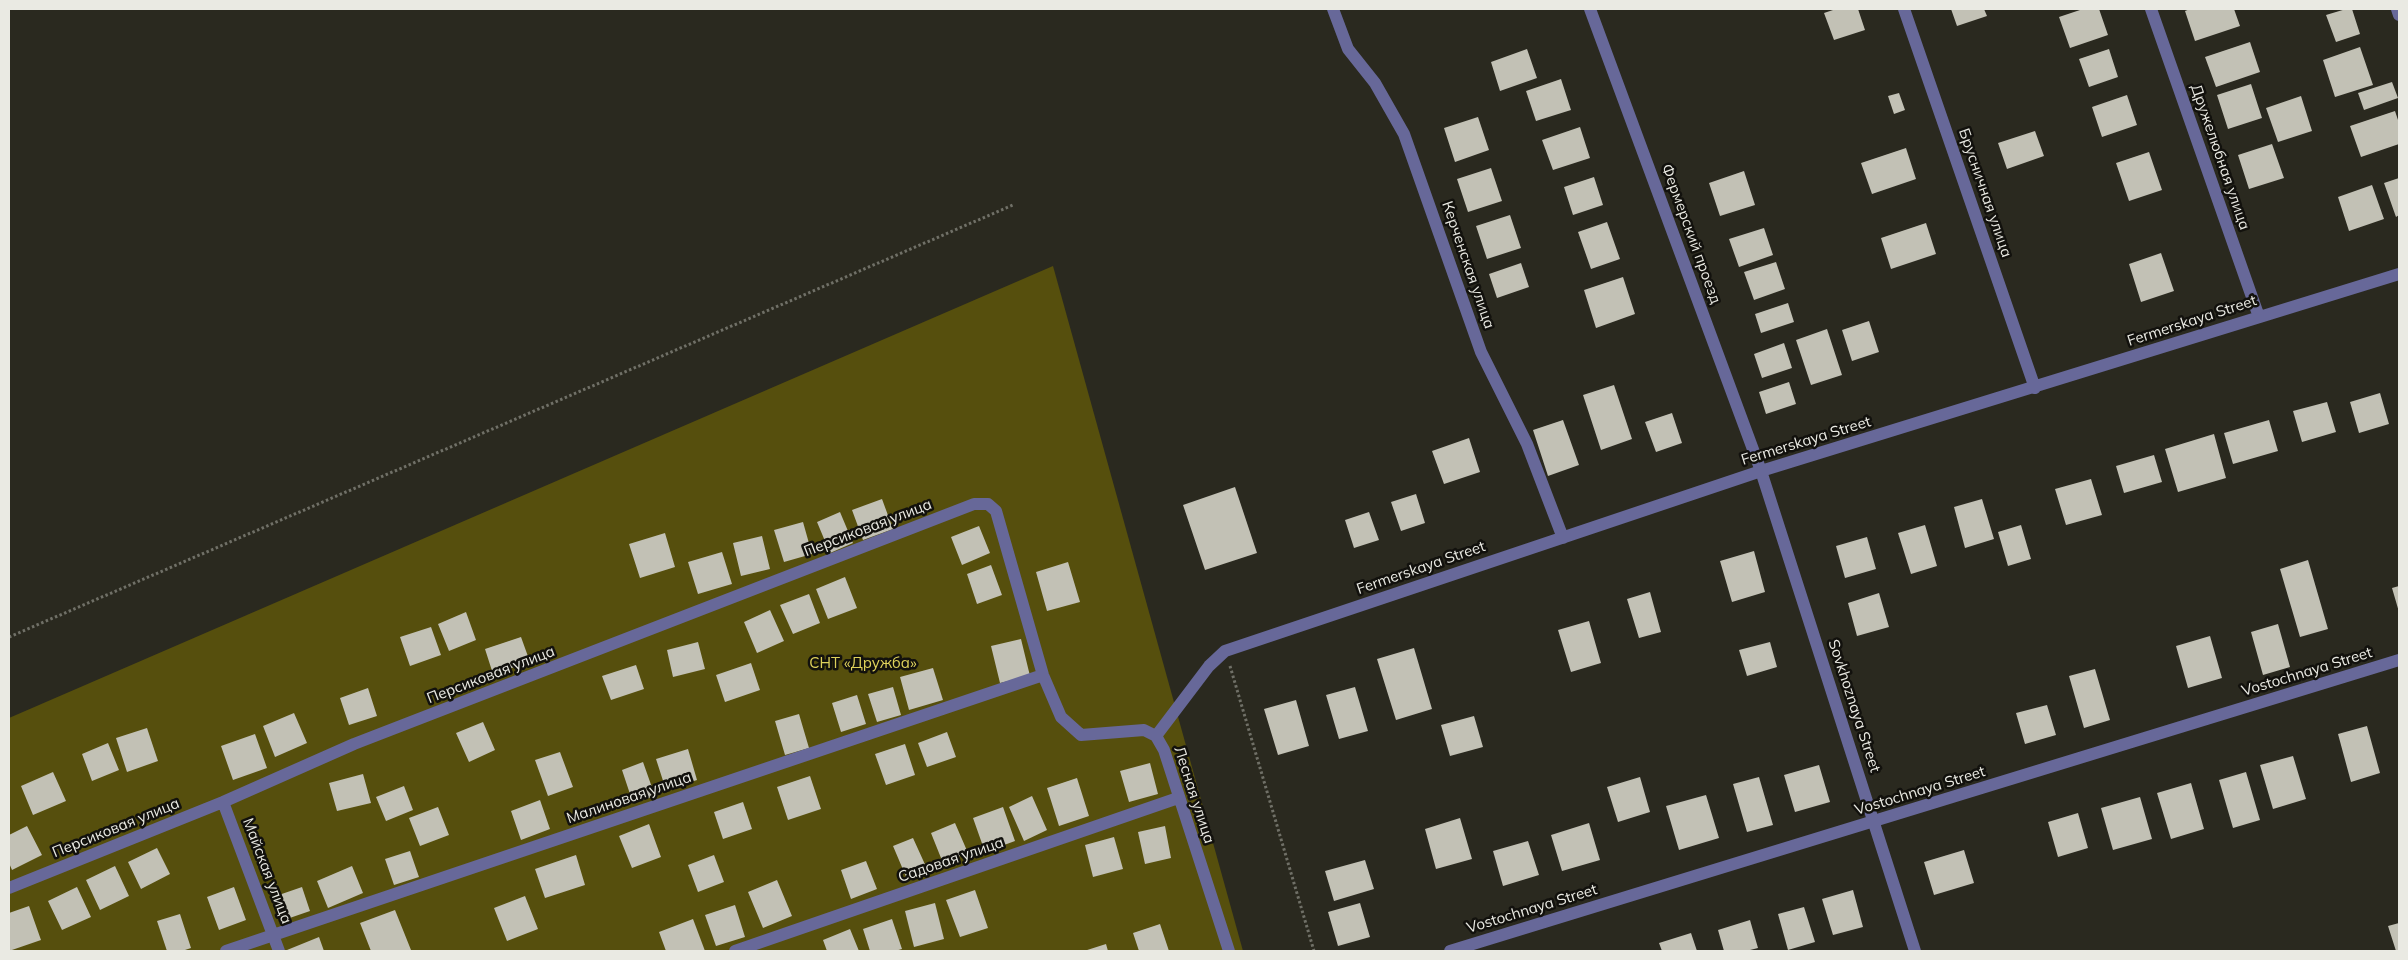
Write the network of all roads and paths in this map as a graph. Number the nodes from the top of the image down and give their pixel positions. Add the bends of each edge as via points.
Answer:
1 (1333, 9) edge
2 (1590, 9) edge
3 (1904, 9) edge
4 (2151, 9) edge
5 (2397, 9) edge
6 (2399, 15) edge
7 (1013, 205) dead end
8 (2399, 274) edge
9 (2259, 317) junction
10 (2035, 388) junction
11 (1761, 471) junction
12 (988, 504) joint
13 (1563, 538) junction
14 (9, 637) edge
15 (1226, 651) junction
16 (2399, 660) edge
17 (1043, 675) junction
18 (1156, 736) junction
19 (1178, 798) junction
20 (223, 802) junction
21 (1875, 822) junction
22 (9, 888) edge
23 (274, 935) junction
24 (226, 951) edge
25 (279, 951) edge
26 (735, 951) edge
27 (1229, 951) edge
28 (1314, 951) edge
29 (1450, 951) edge
30 (1915, 951) edge

1 - 13 street, Керченская улица via 1348,49 1375,84 1404,134 1481,352 1527,444
2 - 11 street, Фермерский проезд
3 - 10 street, Брусничная улица
4 - 9 street, Дружелюбная улица
5 - 6 street
7 - 14 path
8 - 9 street, Fermerskaya Street
9 - 10 street, Fermerskaya Street
10 - 11 street, Fermerskaya Street
11 - 13 street, Fermerskaya Street
11 - 21 street, Sovkhoznaya Street
12 - 17 street, Лесная улица via 996,511
12 - 20 street, Персиковая улица via 974,504 354,744
13 - 15 street, Fermerskaya Street
15 - 18 street via 1209,666
15 - 28 path
16 - 21 street, Vostochnaya Street
17 - 18 street, Лесная улица via 1061,717 1081,735 1144,730
17 - 23 street, Малиновая улица
18 - 19 street, Лесная улица via 1164,750
19 - 26 street, Садовая улица
19 - 27 street, Лесная улица
20 - 22 street, Персиковая улица
20 - 23 street, Майская улица
21 - 29 street, Vostochnaya Street
21 - 30 street, Sovkhoznaya Street
23 - 24 street, Малиновая улица
23 - 25 street, Майская улица

